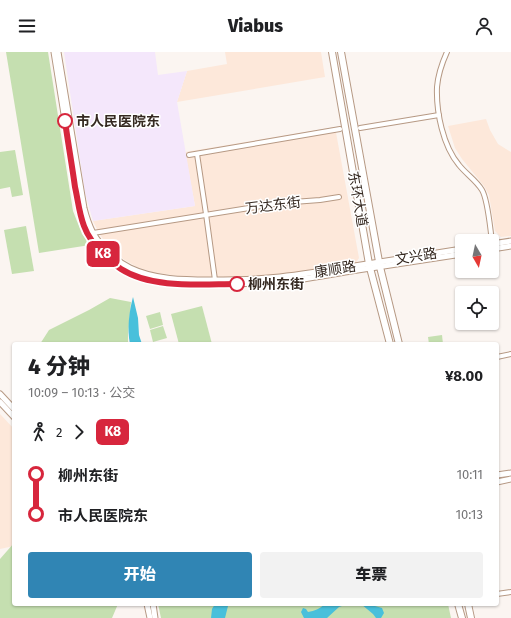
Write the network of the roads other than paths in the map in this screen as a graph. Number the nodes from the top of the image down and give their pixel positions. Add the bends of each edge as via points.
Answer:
1 (54, 52) edge
2 (58, 52) edge
3 (332, 52) edge
4 (341, 52) edge
5 (447, 52) edge
6 (439, 115) junction
7 (360, 128) dead end
8 (340, 129) dead end
9 (197, 154) junction
10 (189, 155) dead end
11 (339, 197) dead end
12 (206, 214) junction
13 (93, 233) junction
14 (491, 234) edge
15 (511, 241) edge
16 (499, 242) edge
17 (511, 246) edge
18 (499, 248) edge
19 (455, 250) edge
20 (455, 255) edge
21 (379, 264) junction
22 (370, 266) junction
23 (215, 280) junction
24 (389, 342) edge
25 (398, 342) edge
26 (511, 354) edge
27 (499, 356) edge
28 (0, 394) edge
29 (0, 402) edge
30 (12, 407) edge
31 (12, 415) edge
32 (511, 473) edge
33 (499, 476) edge
34 (511, 479) edge
35 (499, 482) edge
36 (511, 592) edge
37 (499, 594) edge
38 (147, 606) edge
39 (153, 606) edge
40 (459, 606) edge
41 (468, 606) edge
42 (150, 618) edge
43 (155, 618) edge
44 (462, 618) edge
45 (471, 618) edge

1 - 22 main road, 康顺路 via 83,222 95,245 122,270 154,281 230,284 281,282
2 - 13 main road, 康顺路 via 84,208
3 - 22 highway, 东环大道
4 - 21 highway, 东环大道
5 - 6 street via 437,87
6 - 7 street
6 - 14 street via 446,143 459,165 482,191
8 - 9 street
9 - 10 street
9 - 12 street
11 - 12 street, 万达东街
12 - 13 street, 万达东街
12 - 23 street
13 - 23 main road, 康顺路 via 119,261 142,274 175,279
15 - 16 main road
17 - 18 main road
19 - 21 main road, 文兴路
20 - 21 main road, 文兴路
21 - 22 main road, 文兴路
21 - 25 highway, 东环大道
22 - 23 main road, 康顺路 via 252,280
22 - 24 highway, 东环大道
26 - 27 street
28 - 30 main road
29 - 31 main road
32 - 33 main road
34 - 35 main road
36 - 37 street
38 - 42 main road
39 - 43 main road
40 - 44 highway
41 - 45 highway

